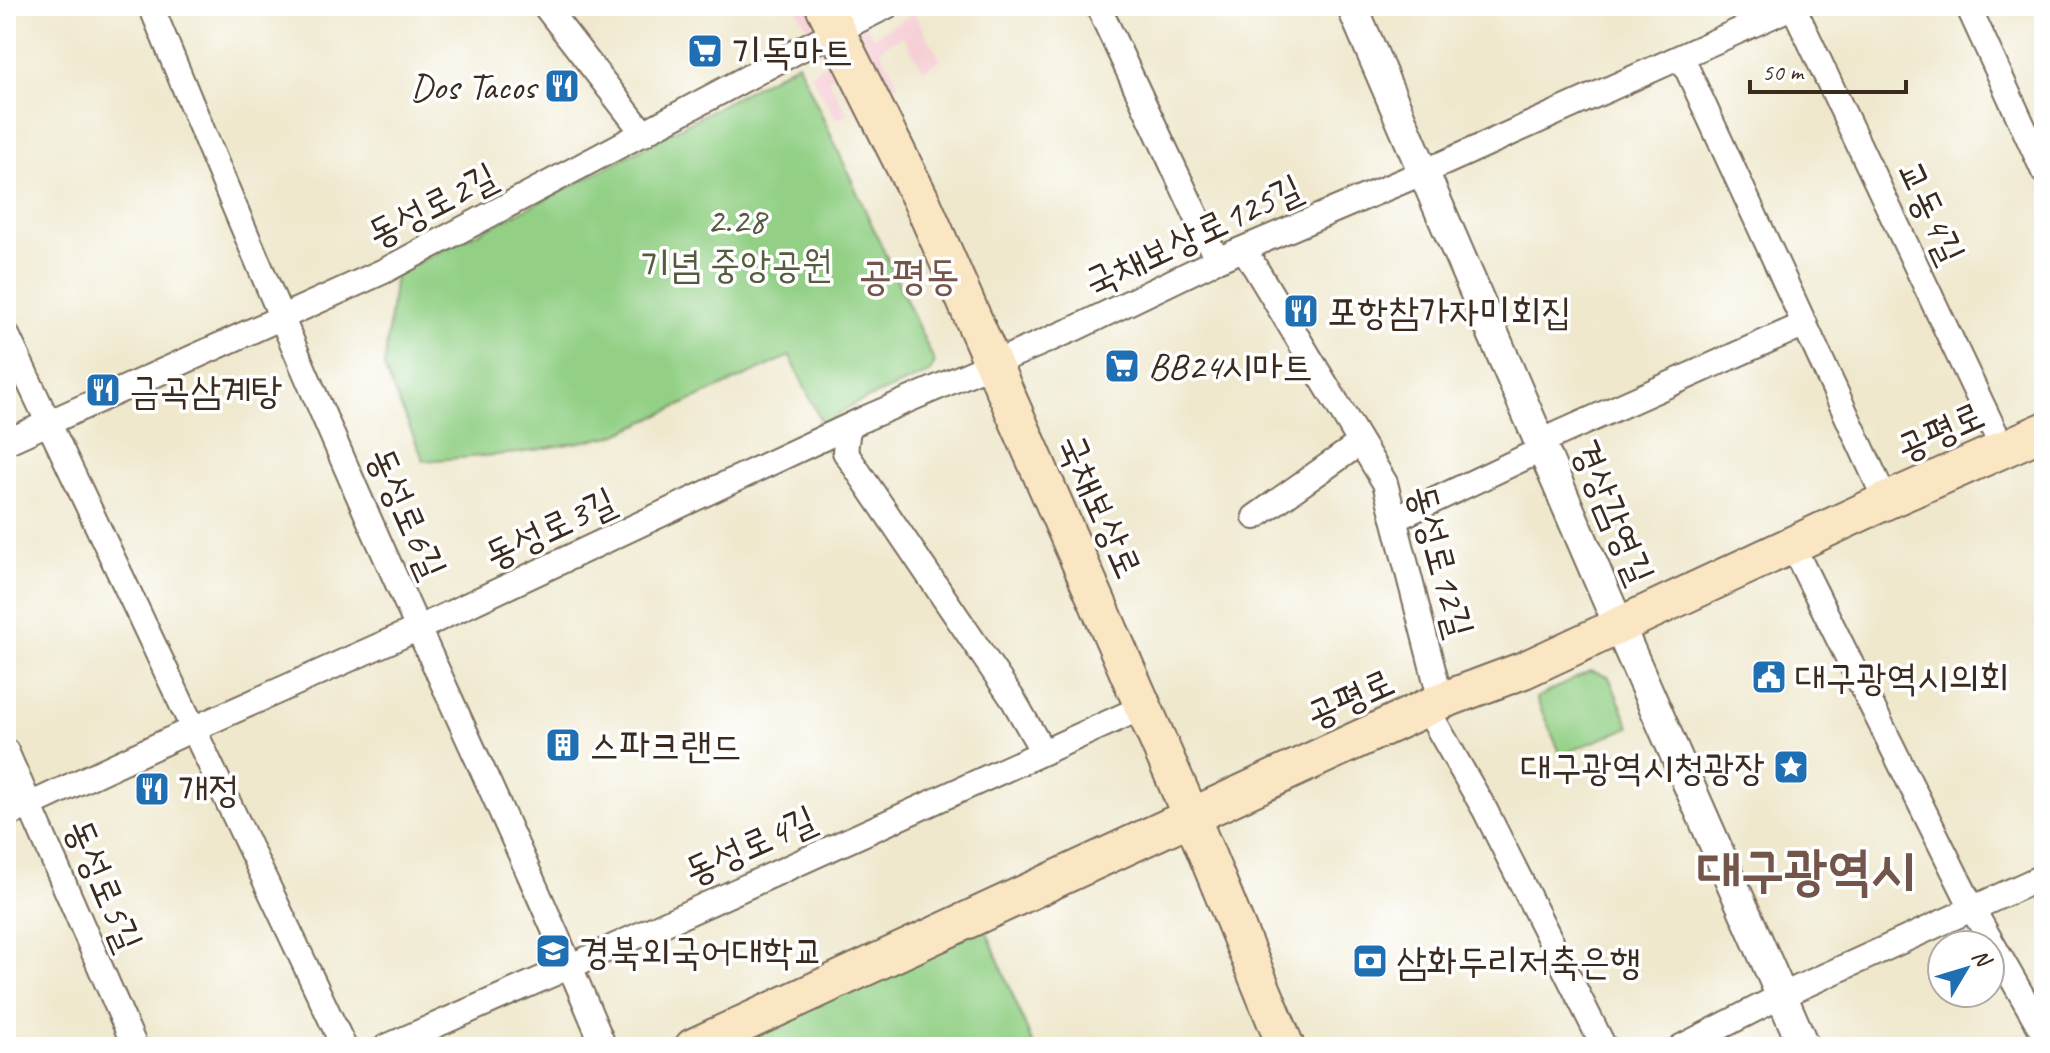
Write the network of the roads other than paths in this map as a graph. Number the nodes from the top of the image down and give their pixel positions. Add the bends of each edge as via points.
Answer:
1 (151, 6) edge
2 (545, 6) edge
3 (887, 6) edge
4 (1098, 6) edge
5 (1352, 6) edge
6 (1794, 6) edge
7 (1968, 6) edge
8 (831, 18) edge
9 (1682, 58) junction
10 (644, 134) junction
11 (1424, 172) junction
12 (2044, 172) edge
13 (1244, 249) junction
14 (1217, 260) junction
15 (284, 318) junction
16 (1805, 324) junction
17 (6, 333) edge
18 (991, 364) junction
19 (49, 423) junction
20 (848, 428) junction
21 (2044, 431) edge
22 (6, 442) edge
23 (1360, 443) junction
24 (1542, 446) junction
25 (2003, 449) junction
26 (1886, 501) junction
27 (1255, 517) dead end
28 (1395, 519) junction
29 (1792, 545) junction
30 (1619, 626) junction
31 (419, 628) junction
32 (1434, 705) junction
33 (1143, 707) junction
34 (193, 729) junction
35 (6, 751) edge
36 (1043, 752) junction
37 (30, 805) junction
38 (6, 816) edge
39 (1191, 816) junction
40 (2044, 876) edge
41 (1973, 910) junction
42 (571, 966) junction
43 (1783, 995) junction
44 (2044, 1034) edge
45 (135, 1047) edge
46 (344, 1047) edge
47 (386, 1047) edge
48 (604, 1047) edge
49 (693, 1047) edge
50 (1286, 1047) edge
51 (1604, 1047) edge
52 (1681, 1047) edge
53 (1804, 1047) edge

1 - 15 street, 동성로6길
2 - 10 street
3 - 8 street, 동성로2길
4 - 14 street
5 - 11 street, 경상감영길
6 - 9 street, 교동4길
6 - 25 street, 교동4길
7 - 12 street
8 - 10 street, 동성로2길
8 - 18 main road, 국채보상로 via 922,202
9 - 11 street, 교동4길
9 - 16 street
10 - 15 street, 동성로2길
11 - 13 street, 국채보상로125길
11 - 24 street, 경상감영길
13 - 14 street, 국채보상로125길
13 - 23 street, 동성로12길
14 - 18 street, 국채보상로125길
15 - 19 street, 동성로2길
15 - 31 street, 동성로6길
16 - 24 street
16 - 26 street
17 - 19 street
18 - 20 street, 동성로3길
18 - 33 main road, 국채보상로
19 - 22 street, 동성로2길
19 - 34 street
20 - 31 street, 동성로3길
20 - 36 street via 845,452
21 - 25 main road, 공평로
23 - 27 street
23 - 28 street, 동성로12길 via 1385,483
24 - 28 street
24 - 30 street, 경상감영길
25 - 26 main road, 공평로
26 - 29 main road, 공평로
28 - 32 street, 동성로12길
29 - 30 main road, 공평로
29 - 41 street
30 - 32 main road, 공평로
30 - 43 street, 경상감영길
31 - 34 street, 동성로3길
31 - 42 street, 동성로6길
32 - 39 main road, 공평로
32 - 51 street, 동성로12길
33 - 36 street, 동성로4길
33 - 39 main road, 국채보상로
34 - 37 street, 동성로3길
34 - 46 street
35 - 37 street, 동성로5길
36 - 42 street, 동성로4길
37 - 38 street, 동성로3길
37 - 45 street, 동성로5길
39 - 49 main road, 공평로
39 - 50 main road, 국채보상로
40 - 41 street
41 - 43 street
41 - 44 street
42 - 47 street, 동성로4길
42 - 48 street, 동성로6길
43 - 52 street
43 - 53 street, 경상감영길

